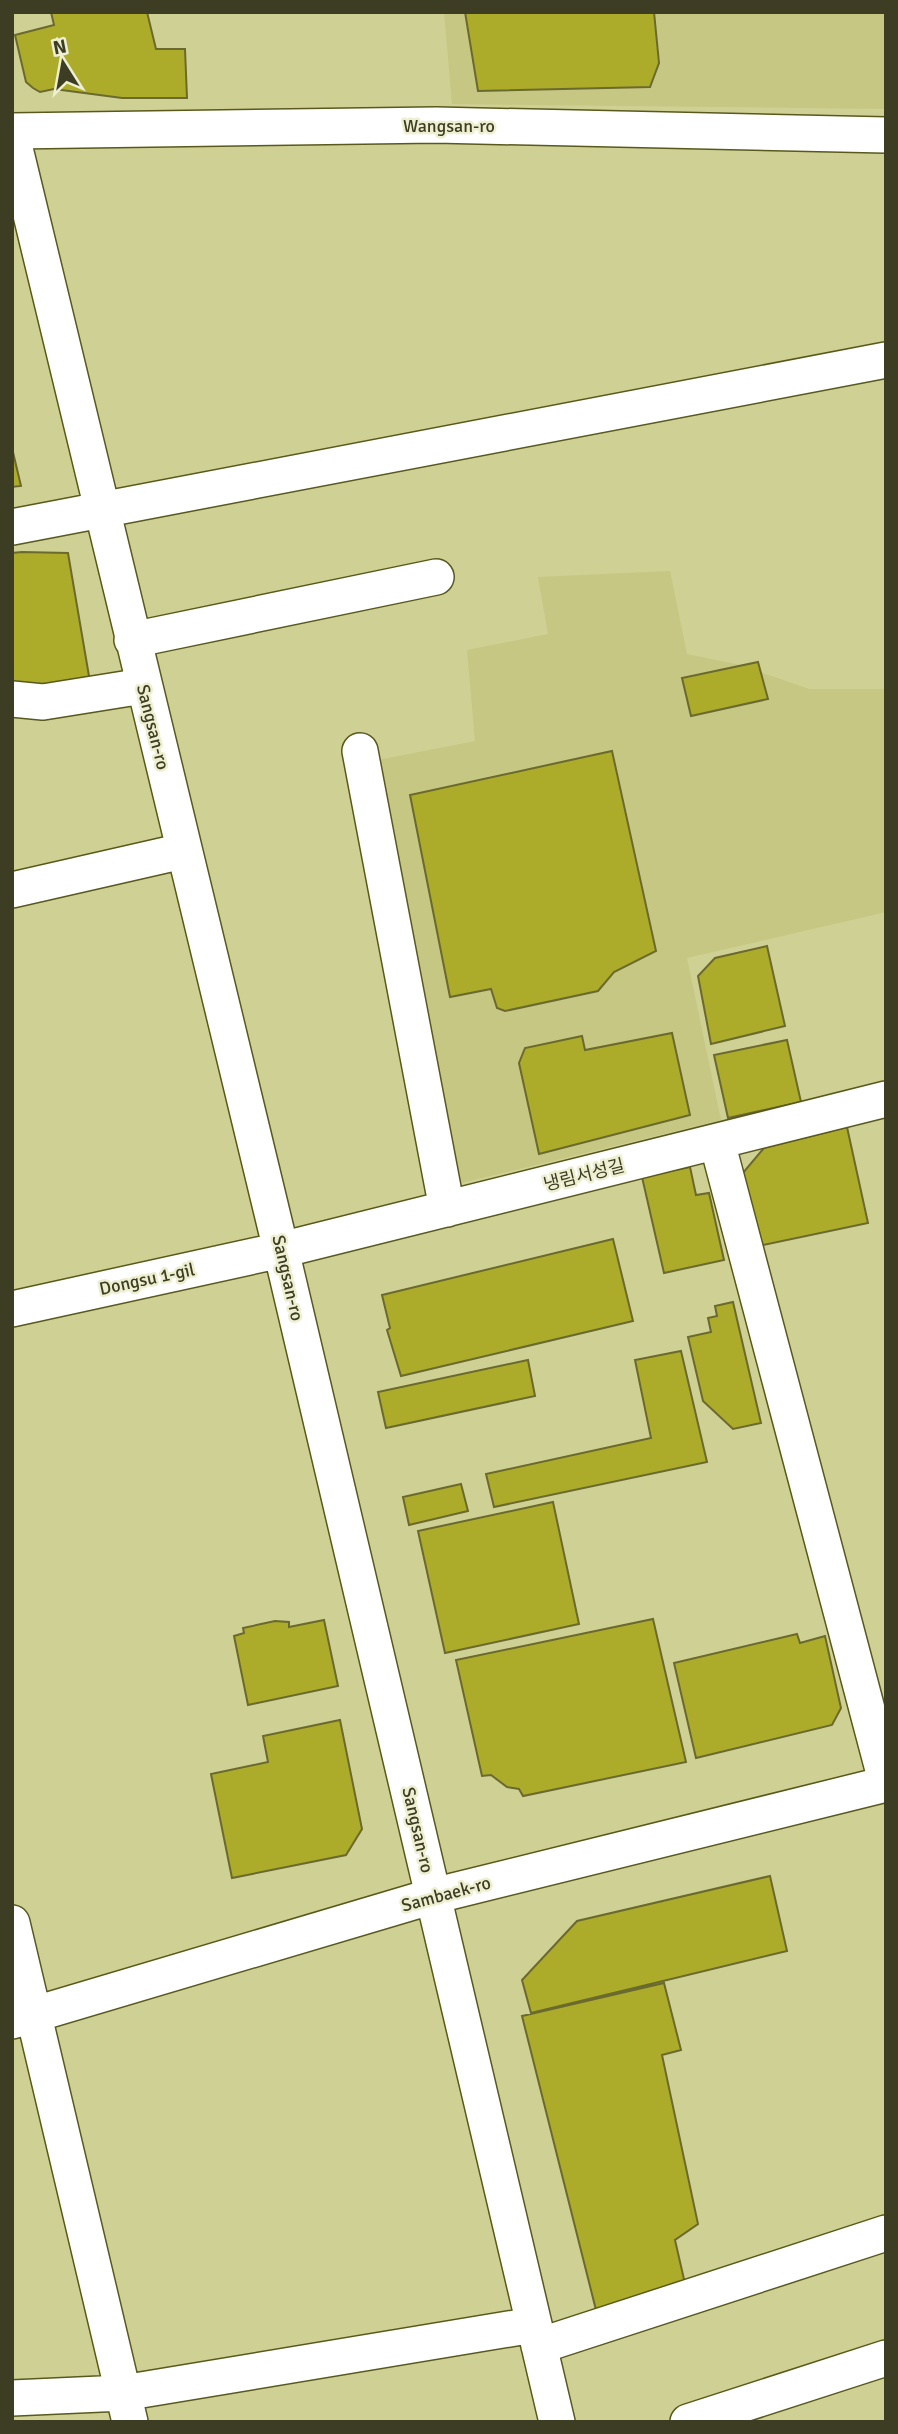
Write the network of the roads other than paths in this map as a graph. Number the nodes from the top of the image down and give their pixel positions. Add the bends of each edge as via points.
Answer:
1 (12, 131) edge
2 (886, 135) edge
3 (12, 136) edge
4 (886, 360) edge
5 (100, 510) junction
6 (12, 527) edge
7 (436, 577) dead end
8 (132, 640) junction
9 (143, 686) junction
10 (12, 699) edge
11 (360, 751) dead end
12 (183, 851) junction
13 (12, 890) edge
14 (886, 1099) edge
15 (717, 1142) junction
16 (447, 1209) junction
17 (281, 1250) junction
18 (12, 1309) edge
19 (886, 1783) edge
20 (433, 1896) junction
21 (12, 1923) edge
22 (23, 2018) edge
23 (886, 2233) edge
24 (536, 2335) junction
25 (886, 2358) edge
26 (12, 2398) edge
27 (127, 2407) edge
28 (557, 2422) edge
29 (688, 2422) edge

1 - 2 street, Wangsan-ro via 436,125
3 - 5 street, Sangsan-ro
4 - 5 street
5 - 6 street
5 - 8 street, Sangsan-ro
7 - 8 street
8 - 9 street, Sangsan-ro
9 - 10 street via 43,702
9 - 12 street, Sangsan-ro
11 - 16 street
12 - 13 street
12 - 17 street, Sangsan-ro
14 - 15 street, 냉림서성길
15 - 16 street, 냉림서성길
15 - 19 street
16 - 17 street, 냉림서성길
17 - 18 street, Dongsu 1-gil
17 - 20 street, Sangsan-ro
19 - 20 street, Sambaek-ro
20 - 22 street, Sambaek-ro
20 - 24 street, Sangsan-ro
21 - 22 street
22 - 27 street
23 - 24 street
24 - 27 street
24 - 28 street, Sangsan-ro
25 - 29 street
26 - 27 street

